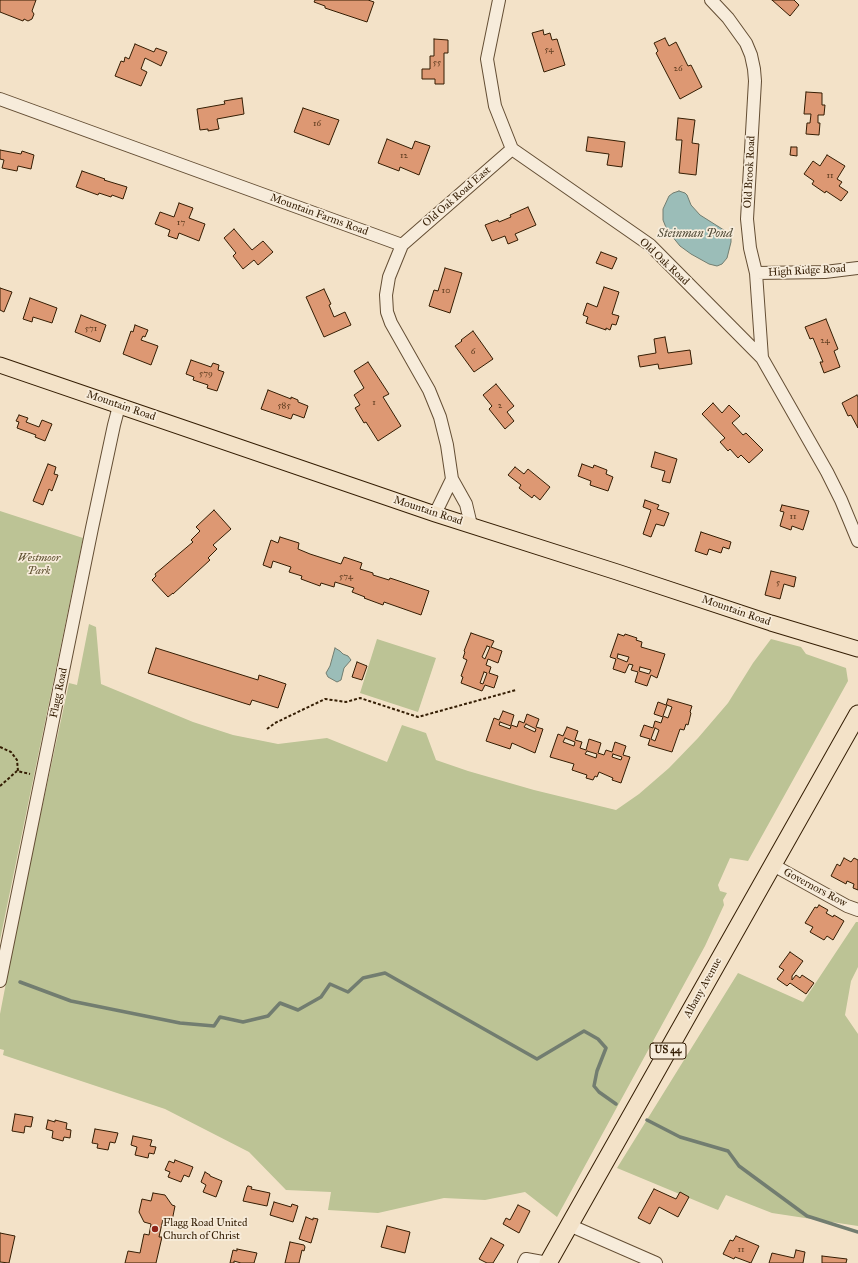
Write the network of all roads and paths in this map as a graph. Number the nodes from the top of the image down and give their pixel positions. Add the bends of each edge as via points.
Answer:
1 (499, 0) edge
2 (711, 0) edge
3 (0, 99) edge
4 (512, 149) junction
5 (402, 245) junction
6 (858, 268) edge
7 (756, 274) junction
8 (762, 358) junction
9 (0, 365) edge
10 (119, 406) junction
11 (452, 479) junction
12 (435, 514) junction
13 (471, 525) junction
14 (858, 541) edge
15 (858, 649) edge
16 (516, 690) dead end
17 (858, 714) edge
18 (267, 729) dead end
19 (0, 747) edge
20 (18, 771) junction
21 (41, 776) junction
22 (0, 786) edge
23 (773, 866) junction
24 (858, 910) edge
25 (0, 981) edge
26 (569, 1226) junction
27 (524, 1263) edge
28 (548, 1263) edge
29 (656, 1263) edge

1 - 4 street via 486,59 495,106
2 - 7 street, Old Brook Road via 739,32 751,55 754,69 747,219
3 - 5 street, Mountain Farms Road
4 - 5 street, Old Oak Road East
4 - 8 street, Old Oak Road via 650,246
5 - 11 street via 389,277 387,312 429,390 440,417
6 - 7 street, High Ridge Road
7 - 8 street, Old Brook Road
8 - 14 street, Old Oak Road via 827,472
9 - 10 main road, Mountain Road
10 - 12 main road, Mountain Road
10 - 21 street, Flagg Road
11 - 12 street
11 - 13 street via 466,504
12 - 13 main road, Mountain Road
13 - 15 main road, Mountain Road
16 - 18 path via 418,716 360,698 346,702 325,699
17 - 23 highway, Albany Avenue / US 44
19 - 20 path via 11,752 17,760
20 - 21 path
20 - 22 path
21 - 25 street, Flagg Road
23 - 24 street, Governors Row
23 - 26 highway, Albany Avenue / US 44
26 - 28 highway, Albany Avenue / US 44
26 - 29 street
27 - 28 street, Albany Avenue via 526,1259

